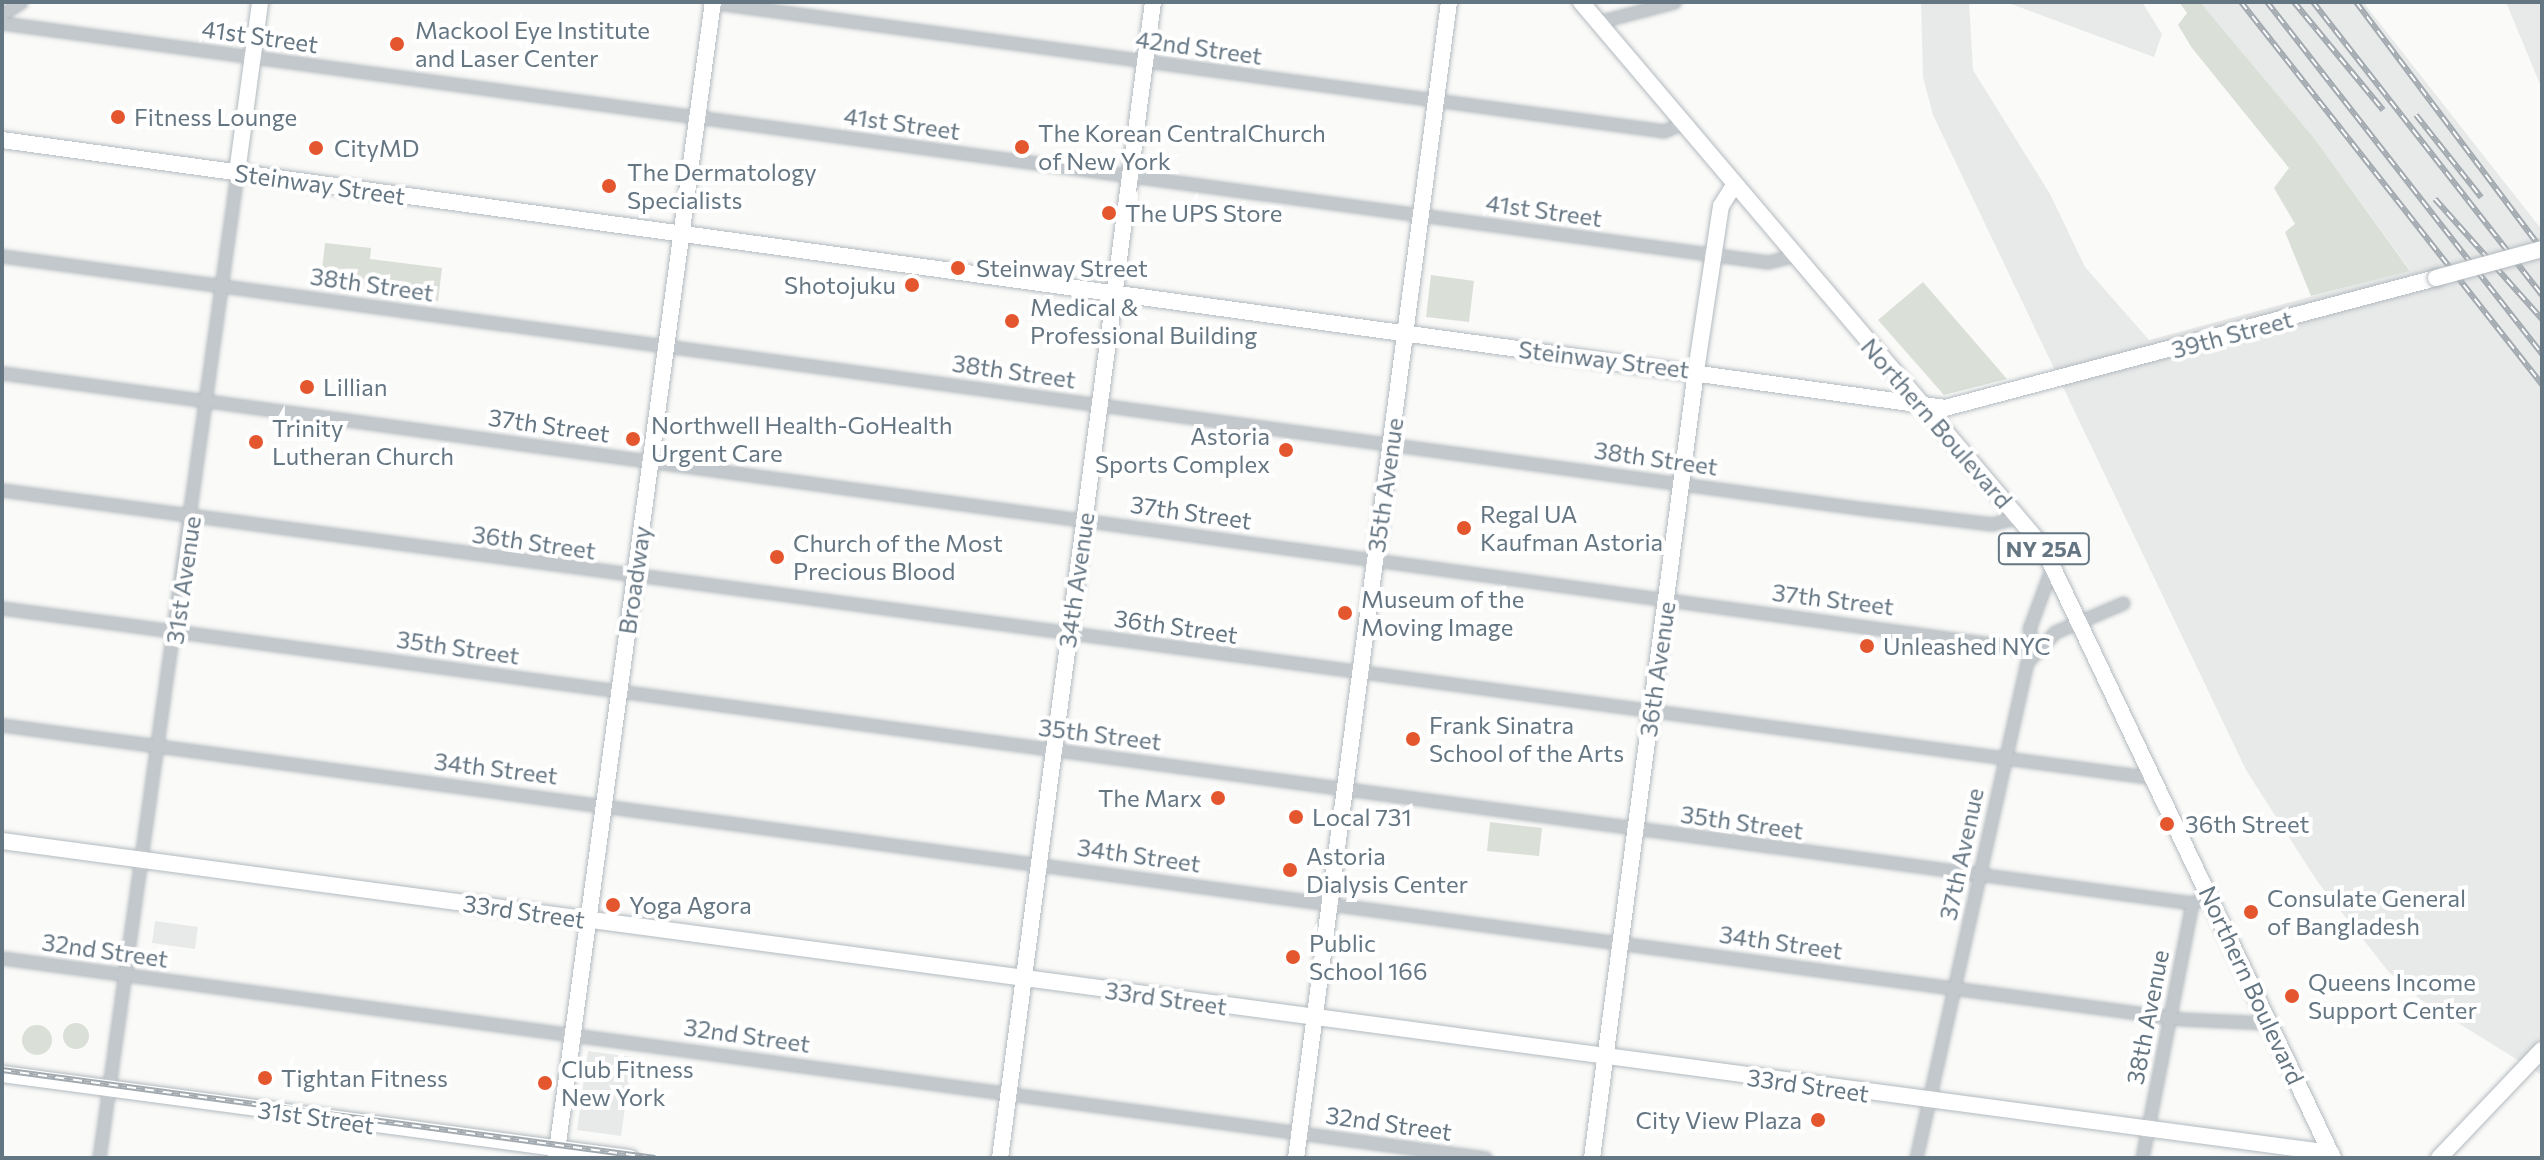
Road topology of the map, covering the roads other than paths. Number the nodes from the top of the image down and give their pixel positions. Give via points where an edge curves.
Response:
1 (21, 2) edge
2 (260, 2) edge
3 (712, 2) edge
4 (1153, 2) edge
5 (1449, 2) edge
6 (1581, 2) edge
7 (1674, 2) edge
8 (2, 14) edge
9 (1598, 22) junction
10 (2, 23) edge
11 (253, 57) junction
12 (1145, 61) junction
13 (1436, 101) junction
14 (697, 117) junction
15 (1683, 123) junction
16 (2, 140) edge
17 (237, 173) junction
18 (1130, 176) junction
19 (1735, 184) junction
20 (1420, 215) junction
21 (681, 234) junction
22 (2542, 249) edge
23 (1714, 254) junction
24 (1796, 255) junction
25 (2, 256) edge
26 (222, 286) junction
27 (1114, 293) junction
28 (1405, 333) junction
29 (666, 346) junction
30 (1696, 371) junction
31 (2, 373) edge
32 (207, 401) junction
33 (1921, 404) junction
34 (1099, 405) junction
35 (1390, 444) junction
36 (650, 461) junction
37 (1681, 484) junction
38 (2, 490) edge
39 (191, 516) junction
40 (2019, 517) junction
41 (1084, 520) junction
42 (1375, 559) junction
43 (2053, 564) junction
44 (635, 578) junction
45 (1666, 599) junction
46 (2123, 603) dead end
47 (2, 608) edge
48 (2079, 619) junction
49 (176, 631) junction
50 (1069, 634) junction
51 (2034, 650) junction
52 (1360, 674) junction
53 (620, 691) junction
54 (1651, 713) junction
55 (2, 725) edge
56 (160, 747) junction
57 (1054, 750) junction
58 (2004, 760) junction
59 (2154, 778) junction
60 (1344, 790) junction
61 (605, 805) junction
62 (1636, 829) junction
63 (2, 841) edge
64 (145, 860) junction
65 (1039, 864) junction
66 (1979, 874) junction
67 (2209, 895) junction
68 (1329, 903) junction
69 (2192, 903) junction
70 (588, 920) junction
71 (1621, 943) junction
72 (2, 958) edge
73 (126, 975) junction
74 (1023, 979) junction
75 (1954, 988) junction
76 (2170, 1017) junction
77 (1314, 1018) junction
78 (2270, 1023) junction
79 (573, 1034) junction
80 (2542, 1050) edge
81 (1605, 1058) junction
82 (2, 1074) edge
83 (109, 1089) junction
84 (1008, 1093) junction
85 (1929, 1102) junction
86 (2147, 1131) junction
87 (1299, 1132) junction
88 (557, 1153) edge
89 (2332, 1156) edge
90 (99, 1158) edge
91 (630, 1158) edge
92 (1000, 1158) edge
93 (1296, 1158) edge
94 (1486, 1158) edge
95 (1592, 1158) edge
96 (1916, 1158) edge
97 (2142, 1158) edge
98 (2439, 1158) edge

1 - 8 street
2 - 11 main road, 31st Avenue
3 - 12 street, 42nd Street
3 - 14 main road, Broadway
4 - 12 main road, 34th Avenue
5 - 13 main road, 35th Avenue
6 - 9 main road, Northern Boulevard / NY 25A
7 - 9 street
9 - 15 main road, Northern Boulevard / NY 25A
10 - 11 street, 41st Street
11 - 14 street, 41st Street
11 - 17 main road, 31st Avenue
12 - 13 street, 42nd Street
12 - 18 main road, 34th Avenue
13 - 15 street, 42nd Street via 1664,131
13 - 20 main road, 35th Avenue
14 - 18 street, 41st Street
14 - 21 main road, Broadway
15 - 19 main road, Northern Boulevard / NY 25A
16 - 17 main road, Steinway Street
17 - 21 main road, Steinway Street
17 - 26 street, 31st Avenue
18 - 20 street, 41st Street
18 - 27 main road, 34th Avenue
19 - 23 main road, 36th Avenue via 1721,206
19 - 24 main road, Northern Boulevard / NY 25A
20 - 23 street, 41st Street
20 - 28 main road, 35th Avenue
21 - 27 main road, Steinway Street
21 - 29 main road, Broadway
22 - 33 main road, 39th Street, bridge via 1955,408
23 - 24 street, 41st Street via 1768,262
23 - 30 main road, 36th Avenue
24 - 33 main road, Northern Boulevard / NY 25A
25 - 26 street, 38th Street
26 - 29 street, 38th Street
26 - 32 street, 31st Avenue
27 - 28 main road, Steinway Street
27 - 34 main road, 34th Avenue
28 - 30 main road, Steinway Street
28 - 35 main road, 35th Avenue
29 - 34 street, 38th Street
29 - 36 main road, Broadway
30 - 33 main road, Steinway Street
30 - 37 main road, 36th Avenue
31 - 32 street, 37th Street
32 - 36 street, 37th Street
32 - 39 street, 31st Avenue
33 - 40 main road, Northern Boulevard / NY 25A
34 - 35 street, 38th Street
34 - 41 main road, 34th Avenue
35 - 37 street, 38th Street
35 - 42 main road, 35th Avenue
36 - 41 street, 37th Street
36 - 44 main road, Broadway
37 - 40 street, 38th Street via 1992,524
37 - 45 main road, 36th Avenue
38 - 39 street, 36th Street
39 - 44 street, 36th Street
39 - 49 street, 31st Avenue
40 - 43 main road, Northern Boulevard / NY 25A
41 - 42 street, 37th Street
41 - 50 main road, 34th Avenue
42 - 45 street, 37th Street
42 - 52 main road, 35th Avenue
43 - 48 main road, Northern Boulevard / NY 25A
43 - 51 street, 37th Avenue via 2029,629
44 - 50 street, 36th Street
44 - 53 main road, Broadway
45 - 51 street, 37th Street
45 - 54 main road, 36th Avenue
46 - 48 street
47 - 49 street, 35th Street
48 - 51 street
48 - 59 main road, Northern Boulevard / NY 25A
49 - 53 street, 35th Street
49 - 56 street, 31st Avenue
50 - 52 street, 36th Street
50 - 57 main road, 34th Avenue
51 - 58 street, 37th Avenue
52 - 54 street, 36th Street
52 - 60 main road, 35th Avenue
53 - 57 street, 35th Street
53 - 61 main road, Broadway
54 - 58 street, 36th Street
54 - 62 main road, 36th Avenue
55 - 56 street, 34th Street
56 - 61 street, 34th Street
56 - 64 street, 31st Avenue
57 - 60 street, 35th Street
57 - 65 main road, 34th Avenue
58 - 59 street, 36th Street
58 - 66 street, 37th Avenue
59 - 67 main road, Northern Boulevard / NY 25A
60 - 62 street, 35th Street
60 - 68 main road, 35th Avenue
61 - 65 street, 34th Street
61 - 70 main road, Broadway
62 - 66 street, 35th Street
62 - 71 main road, 36th Avenue
63 - 64 main road, 33rd Street
64 - 70 main road, 33rd Street
64 - 73 street, 31st Avenue
65 - 68 street, 34th Street
65 - 74 main road, 34th Avenue
66 - 69 street, 35th Street
66 - 75 street, 37th Avenue
67 - 69 street
67 - 78 main road, Northern Boulevard / NY 25A
68 - 71 street, 34th Street
68 - 77 main road, 35th Avenue
69 - 76 street, 38th Avenue
70 - 74 main road, 33rd Street
70 - 79 main road, Broadway
71 - 75 street, 34th Street
71 - 81 main road, 36th Avenue
72 - 73 street, 32nd Street
73 - 79 street, 32nd Street
73 - 83 street, 31st Avenue
74 - 77 main road, 33rd Street
74 - 84 main road, 34th Avenue
75 - 76 street, 34th Street
75 - 85 street, 37th Avenue
76 - 78 street, 34th Street
76 - 86 street, 38th Avenue
77 - 81 main road, 33rd Street
77 - 87 main road, 35th Avenue
78 - 89 main road, Northern Boulevard / NY 25A
79 - 84 street, 32nd Street
79 - 88 main road, Broadway
80 - 98 main road
81 - 85 main road, 33rd Street
81 - 95 main road, 36th Avenue
82 - 83 main road, 31st Street
83 - 88 main road, 31st Street
83 - 90 street, 31st Avenue
84 - 87 street, 32nd Street
84 - 92 main road, 34th Avenue
85 - 86 main road, 33rd Street
85 - 96 street, 37th Avenue
86 - 89 main road, 33rd Street
86 - 97 street, 38th Avenue
87 - 93 main road, 35th Avenue
87 - 94 street, 32nd Street
88 - 91 main road, 31st Street

